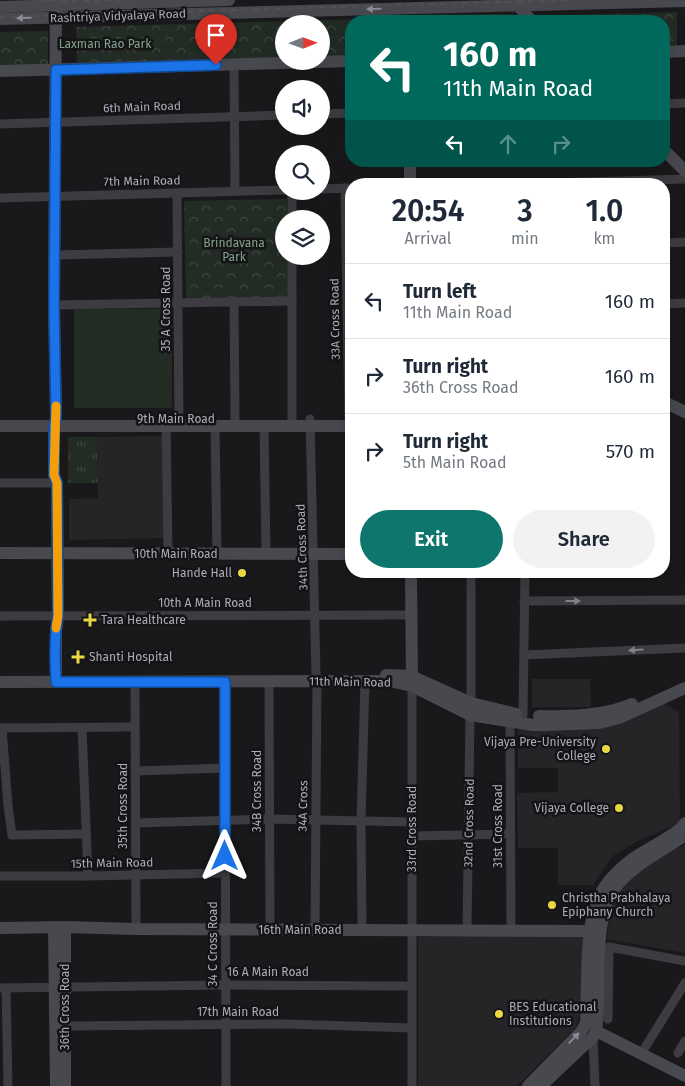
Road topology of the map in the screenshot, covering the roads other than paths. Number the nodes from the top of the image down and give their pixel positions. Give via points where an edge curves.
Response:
1 (229, 0) edge
2 (685, 1) edge
3 (517, 3) edge
4 (0, 6) edge
5 (59, 7) edge
6 (409, 8) junction
7 (409, 15) edge
8 (527, 15) edge
9 (0, 19) edge
10 (670, 52) edge
11 (685, 52) edge
12 (345, 61) edge
13 (234, 65) junction
14 (59, 70) junction
15 (0, 71) edge
16 (685, 103) edge
17 (670, 104) edge
18 (345, 113) edge
19 (330, 114) edge
20 (275, 115) edge
21 (235, 117) junction
22 (59, 122) junction
23 (0, 124) edge
24 (670, 156) edge
25 (685, 171) edge
26 (670, 179) edge
27 (685, 179) edge
28 (345, 188) edge
29 (330, 189) edge
30 (275, 190) edge
31 (235, 191) junction
32 (177, 193) junction
33 (58, 196) junction
34 (0, 198) edge
35 (685, 242) edge
36 (670, 243) edge
37 (178, 252) junction
38 (58, 255) junction
39 (292, 265) edge
40 (292, 301) junction
41 (234, 302) junction
42 (178, 303) junction
43 (685, 303) edge
44 (670, 304) edge
45 (57, 305) junction
46 (670, 405) edge
47 (685, 412) edge
48 (670, 413) edge
49 (0, 417) edge
50 (235, 418) junction
51 (685, 418) edge
52 (345, 421) edge
53 (58, 422) junction
54 (166, 422) junction
55 (180, 422) junction
56 (292, 422) junction
57 (310, 423) junction
58 (0, 426) edge
59 (215, 426) junction
60 (264, 426) junction
61 (0, 483) edge
62 (57, 483) junction
63 (0, 553) edge
64 (58, 553) junction
65 (168, 553) junction
66 (217, 554) junction
67 (266, 554) junction
68 (315, 554) junction
69 (345, 554) edge
70 (411, 578) edge
71 (471, 578) edge
72 (525, 578) edge
73 (685, 600) edge
74 (524, 601) junction
75 (411, 615) junction
76 (0, 616) edge
77 (58, 616) junction
78 (316, 616) junction
79 (685, 648) edge
80 (524, 655) junction
81 (0, 674) edge
82 (59, 678) junction
83 (317, 678) junction
84 (365, 681) junction
85 (412, 681) junction
86 (0, 682) edge
87 (135, 682) junction
88 (225, 682) junction
89 (269, 682) junction
90 (685, 682) edge
91 (685, 688) edge
92 (471, 709) junction
93 (523, 715) junction
94 (510, 721) junction
95 (136, 727) junction
96 (1, 728) edge
97 (82, 728) junction
98 (225, 768) junction
99 (136, 771) junction
100 (269, 819) junction
101 (225, 820) junction
102 (316, 820) junction
103 (361, 820) junction
104 (412, 822) junction
105 (136, 823) junction
106 (685, 823) edge
107 (86, 834) junction
108 (511, 834) junction
109 (469, 835) junction
110 (412, 836) junction
111 (685, 836) edge
112 (225, 873) junction
113 (136, 875) junction
114 (0, 876) edge
115 (88, 876) junction
116 (59, 927) junction
117 (0, 928) edge
118 (136, 929) junction
119 (225, 930) junction
120 (270, 930) junction
121 (316, 930) junction
122 (362, 930) junction
123 (412, 930) junction
124 (467, 931) junction
125 (511, 931) junction
126 (595, 933) junction
127 (685, 961) edge
128 (685, 983) edge
129 (225, 985) junction
130 (411, 986) junction
131 (60, 987) junction
132 (3, 988) edge
133 (608, 1019) dead end
134 (226, 1024) junction
135 (65, 1026) junction
136 (411, 1028) junction
137 (594, 1034) junction
138 (685, 1041) edge
139 (678, 1053) dead end
140 (641, 1054) junction
141 (685, 1076) edge
142 (8, 1086) edge
143 (56, 1086) edge
144 (66, 1086) edge
145 (226, 1086) edge
146 (412, 1086) edge
147 (528, 1086) edge
148 (541, 1086) edge
149 (595, 1086) edge

1 - 5 main road, Rashtriya Vidyalaya Road
2 - 3 main road, Rashtriya Vidyalaya Road
3 - 6 main road, Rashtriya Vidyalaya Road
3 - 8 main road
4 - 5 main road, Rashtriya Vidyalaya Road
6 -> 5 main road, Rashtriya Vidyalaya Road
5 -> 9 main road, Rashtriya Vidyalaya Road
5 - 14 main road
6 - 7 main road
10 - 11 main road
12 - 13 main road
13 - 14 main road
13 - 21 street
14 - 15 main road
14 - 22 main road
16 - 17 street
18 - 19 street
20 - 21 street, 6th Main Road
21 - 22 street, 6th Main Road
21 - 31 street
22 - 23 street, 6th Main Road
22 - 33 main road
24 - 25 main road
26 - 27 street
28 - 29 street
30 - 31 street, 7th Main Road
31 - 32 street, 7th Main Road
32 - 33 street, 7th Main Road
32 - 37 street, 35 A Cross Road
33 - 34 street, 7th Main Road
33 - 38 main road
35 - 36 street
37 - 38 street
37 - 42 street, 35 A Cross Road
38 - 45 main road
39 - 40 street
40 - 41 street
40 - 56 street
41 - 42 street
41 - 50 street
42 - 45 street
42 - 55 street, 35 A Cross Road
43 - 44 street
45 - 53 main road
46 - 47 main road
48 - 51 main road
49 - 53 main road, 9th Main Road
50 - 55 main road, 9th Main Road
50 - 56 main road, 9th Main Road
52 - 57 main road, 9th Main Road
53 - 54 main road, 9th Main Road
53 - 58 main road, 9th Main Road
53 - 62 main road via 54,475
54 - 55 main road, 9th Main Road
54 - 65 street
55 - 59 main road, 9th Main Road
56 - 57 main road, 9th Main Road
56 - 60 main road, 9th Main Road
57 - 68 street, 34th Cross Road
59 - 60 main road, 9th Main Road
59 - 66 street
60 - 67 street
61 - 62 street
62 - 64 main road
63 - 64 main road, 10th Main Road
64 - 65 main road, 10th Main Road
64 - 77 main road
65 - 66 main road, 10th Main Road
66 - 67 main road, 10th Main Road
67 - 68 main road, 10th Main Road
68 - 69 main road, 10th Main Road
68 - 78 street, 34th Cross Road
70 - 75 main road, 33rd Cross Road
71 - 92 street, 32nd Cross Road
72 - 74 street
74 -> 73 street
74 - 80 street
75 - 78 street, 10th A Main Road
75 - 85 main road, 33rd Cross Road
76 - 77 street, 10th A Main Road
77 - 78 street, 10th A Main Road
77 - 82 main road via 62,631
78 - 83 street, 34th Cross Road
79 -> 80 street
80 - 93 street
81 - 82 main road, 11th Main Road
82 - 83 main road, 11th Main Road
82 - 86 main road, 11th Main Road
82 - 87 main road, 11th Main Road
83 - 84 main road, 11th Main Road
83 - 85 main road, 11th Main Road
83 - 89 main road, 11th Main Road
83 - 102 street, 34A Cross
84 - 85 main road, 11th Main Road
84 - 103 street
85 - 92 main road, 11th Main Road
85 - 104 street, 33rd Cross Road
87 - 88 main road, 11th Main Road
87 - 95 street, 35th Cross Road
88 - 89 main road, 11th Main Road
88 - 98 street, 34 C Cross Road
89 - 100 street, 34B Cross Road
90 - 93 main road, 11th Main Road via 617,710 563,716
91 - 94 main road, 11th Main Road via 619,718 599,723 545,725
92 - 93 main road, 11th Main Road
92 - 94 main road, 11th Main Road
92 - 109 street, 32nd Cross Road
94 - 108 street, 31st Cross Road
95 - 97 street
95 - 99 street, 35th Cross Road
96 - 97 street
96 - 107 street via 12,835
97 - 107 street
98 - 99 street
98 - 101 street, 34 C Cross Road
99 - 105 street, 35th Cross Road
100 - 101 street
100 - 102 street
100 - 120 street, 34B Cross Road
101 - 105 street
101 - 112 street, 34 C Cross Road
102 - 103 street
102 - 121 street, 34A Cross
103 - 104 street
103 - 122 street
104 - 110 street, 33rd Cross Road
105 - 113 street, 35th Cross Road
106 - 126 main road via 680,830 637,855 610,879 598,898
107 - 115 street
108 - 109 street
108 - 125 street, 31st Cross Road
109 - 110 street
109 - 124 street, 32nd Cross Road
110 - 123 street, 33rd Cross Road
111 - 126 main road via 637,867 618,884
112 - 113 street, 15th Main Road
112 - 119 street, 34 C Cross Road
113 - 115 street, 15th Main Road
113 - 118 street, 35th Cross Road
114 - 115 street, 15th Main Road
116 - 117 main road, 16th Main Road
116 - 118 main road, 16th Main Road
116 - 131 main road, 36th Cross Road
118 - 119 main road, 16th Main Road
119 - 120 main road, 16th Main Road
119 - 129 street, 34 C Cross Road
120 - 121 main road, 16th Main Road
121 - 122 main road, 16th Main Road
122 - 123 main road, 16th Main Road
123 - 124 main road, 16th Main Road
123 - 130 street, 33rd Cross Road
124 - 125 main road, 16th Main Road
125 - 126 main road, 16th Main Road
126 - 137 main road via 598,1006
147 -> 126 main road via 586,1023
127 - 133 street via 609,947
128 - 140 street
129 - 130 street, 16 A Main Road
129 - 131 street, 16 A Main Road
129 - 134 street, 34 C Cross Road
130 - 136 street, 33rd Cross Road
131 - 132 street, 16 A Main Road
131 - 135 main road, 36th Cross Road
131 - 143 main road, 36th Cross Road
132 - 142 street
134 - 135 street, 17th Main Road
134 - 136 street, 17th Main Road
134 - 145 street, 34 C Cross Road
135 - 144 main road, 36th Cross Road
136 - 146 street, 33rd Cross Road
137 - 140 main road
137 - 148 main road
137 - 149 street
138 - 139 street
140 - 141 main road

